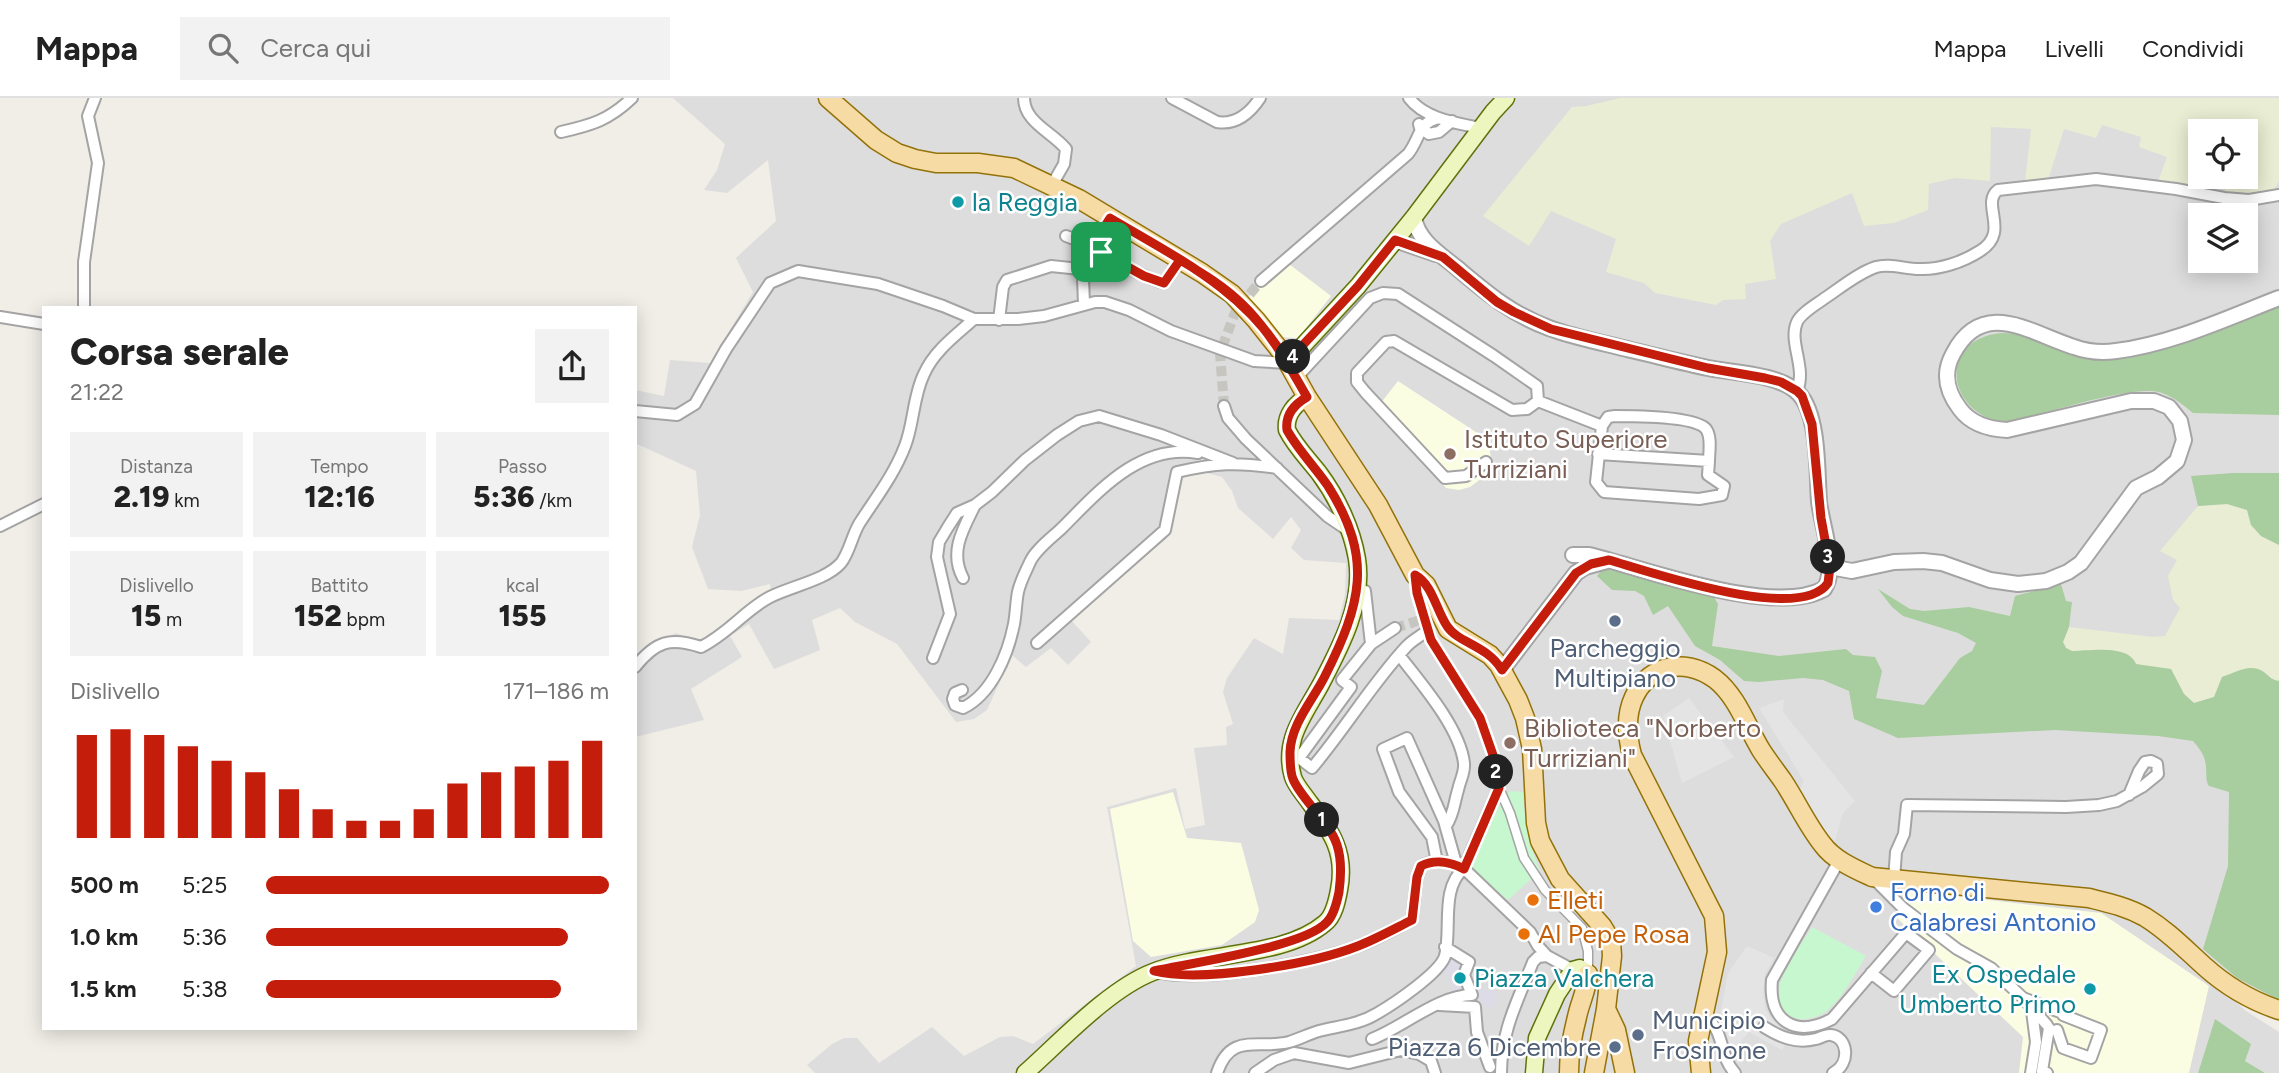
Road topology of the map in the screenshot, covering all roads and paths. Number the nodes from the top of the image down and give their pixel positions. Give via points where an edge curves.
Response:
1 (95, 98) edge
2 (632, 98) edge
3 (828, 98) edge
4 (1024, 98) edge
5 (1172, 98) edge
6 (1260, 98) edge
7 (1506, 98) edge
8 (1411, 101) edge
9 (1439, 118) junction
10 (1452, 121) junction
11 (1420, 128) junction
12 (1481, 128) junction
13 (561, 132) dead end
14 (1052, 185) junction
15 (2279, 194) edge
16 (1414, 217) junction
17 (1110, 218) junction
18 (1066, 236) dead end
19 (1395, 240) junction
20 (1092, 247) junction
21 (1443, 257) junction
22 (1180, 260) junction
23 (1261, 281) tunnel mouth
24 (2279, 298) edge
25 (1084, 305) junction
26 (84, 306) edge
27 (0, 317) edge
28 (974, 319) junction
29 (999, 320) junction
30 (42, 324) edge
31 (1292, 370) junction
32 (1797, 391) junction
33 (1307, 397) junction
34 (1538, 401) junction
35 (1224, 406) tunnel mouth
36 (637, 411) edge
37 (1602, 426) junction
38 (1598, 454) junction
39 (1214, 456) junction
40 (1709, 461) junction
41 (1486, 462) dead end
42 (1233, 463) junction
43 (1277, 468) junction
44 (42, 505) edge
45 (975, 505) junction
46 (0, 527) edge
47 (1349, 531) junction
48 (1573, 555) dead end
49 (1609, 560) junction
50 (1830, 567) junction
51 (1415, 575) junction
52 (963, 578) dead end
53 (1357, 590) junction
54 (1395, 628) tunnel mouth
55 (1428, 630) junction
56 (1037, 643) dead end
57 (1371, 644) junction
58 (1399, 655) junction
59 (933, 658) dead end
60 (637, 665) edge
61 (1502, 670) junction
62 (962, 690) dead end
63 (1499, 788) junction
64 (2129, 795) dead end
65 (1446, 826) junction
66 (1840, 859) junction
67 (1437, 862) junction
68 (1464, 869) junction
69 (1872, 877) junction
70 (1894, 880) junction
71 (1446, 947) junction
72 (1547, 956) junction
73 (1154, 971) junction
74 (1580, 972) junction
75 (1871, 973) junction
76 (2023, 998) junction
77 (1437, 1005) junction
78 (1606, 1009) junction
79 (2279, 1010) edge
80 (2032, 1011) junction
81 (2061, 1014) junction
82 (1703, 1015) junction
83 (1764, 1027) dead end
84 (2051, 1027) junction
85 (1371, 1039) dead end
86 (1286, 1043) junction
87 (1294, 1053) junction
88 (1490, 1067) dead end
89 (1025, 1073) edge
90 (1217, 1073) edge
91 (1255, 1073) edge
92 (1435, 1073) edge
93 (1501, 1073) edge
94 (1534, 1073) edge
95 (1569, 1073) edge
96 (1594, 1073) edge
97 (1625, 1073) edge
98 (1701, 1073) edge
99 (1735, 1073) edge
100 (1833, 1073) edge
101 (2031, 1073) edge
102 (2047, 1073) edge

1 - 26 street via 88,116 98,163 84,262
2 - 13 street via 616,114
3 - 14 main road via 876,140 915,159 998,164
4 - 14 street via 1028,115 1066,149 1064,164
5 - 6 street via 1224,123 1239,119
7 - 12 main road
8 - 9 street
8 - 11 street
9 - 10 street
9 - 11 street
10 - 11 street via 1439,132 1429,134
10 - 12 street
11 - 23 street via 1408,154
12 - 16 main road
14 - 17 main road
15 - 32 street via 2231,199 2096,179 1998,190 1991,201 1996,227 1988,246 1939,267 1877,267 1799,318 1794,335 1800,368
16 - 19 main road
16 - 21 street via 1419,233
17 - 20 street
17 - 22 main road
18 - 20 street
19 - 21 street
19 - 31 main road
20 - 22 street via 1164,283
21 - 32 street via 1497,302 1551,329 1781,382
22 - 31 main road via 1244,306
24 - 50 street via 2196,330 2114,351 2074,347 2010,323 1977,327 1954,351 1947,373 1951,395 1971,420 2007,430 2131,401 2154,401 2169,407 2180,421 2184,440 2177,461 2136,488 2081,563 2046,581 1990,580 1923,561 1852,571
25 - 29 street via 1044,316
25 - 29 street via 1080,269 1051,266 1007,280
25 - 31 street via 1117,305 1171,331
27 - 30 street
28 - 29 street
28 - 36 street via 878,284 798,271 770,283 695,404 677,415
28 - 60 street via 942,348 924,374 905,445 841,562 818,580 767,599 729,631 701,647 670,641
31 - 33 main road
31 - 34 street via 1370,298 1398,293 1537,386
32 - 50 street via 1812,424
33 - 47 main road via 1288,417 1287,430 1330,489
33 - 51 main road via 1378,505
34 - 37 street
34 - 41 street via 1527,410 1512,410 1394,341 1386,342 1357,373 1365,392 1445,478 1466,476
35 - 43 street via 1236,429
37 - 38 street
37 - 40 street via 1615,416 1690,421 1707,431
38 - 40 street
38 - 40 street via 1595,482 1599,488 1610,494 1636,496 1699,499 1722,495 1724,486 1708,475
39 - 42 street
39 - 45 street via 1099,416 1079,421 1057,435
39 - 62 street via 1166,454 1142,461 1102,488 1032,558 1018,590 1014,625 996,673 972,704 963,708 953,699
42 - 43 street
42 - 56 street via 1177,472 1165,530
43 - 47 street
44 - 46 street
45 - 52 street via 957,544
45 - 59 street via 957,513 940,542 939,572 950,614
47 - 53 main road via 1357,558
48 - 49 street
49 - 50 street via 1769,599 1817,593 1828,583
49 - 61 street via 1576,573
51 - 55 street
51 - 61 main road via 1426,585 1448,629 1490,655
53 - 57 street via 1365,591
53 - 73 main road via 1342,643 1293,733 1290,753 1293,778 1337,843 1340,884 1327,922 1306,936 1272,947
54 - 57 street
55 - 58 street
55 - 63 street via 1480,718
57 - 58 street via 1342,680 1351,687 1299,758 1312,768
58 - 65 street via 1459,743 1465,765
61 - 78 main road via 1529,734 1536,823 1544,852 1611,941
63 - 68 street
63 - 74 street via 1524,858 1545,890 1582,928 1588,951
64 - 70 street via 2117,802 2066,807 1907,805
65 - 67 street via 1407,738 1382,749 1399,792 1432,837
65 - 68 street via 1455,860
66 - 69 main road
66 - 75 street via 1772,980 1770,996 1776,1013 1788,1023 1803,1028 1820,1025 1832,1019
66 - 82 main road via 1813,831 1717,680 1688,667 1672,667 1645,680 1630,706 1632,755 1714,916 1717,952
67 - 68 street
67 - 73 street via 1421,866 1412,920 1360,946 1249,969 1180,976
68 - 71 street via 1454,882
68 - 72 street via 1530,932
69 - 70 main road
69 - 76 street via 1903,908 1991,968
70 - 79 main road via 2121,905 2177,940 2240,993
71 - 77 street via 1469,962 1464,975 1472,995
71 - 86 street via 1431,974 1377,1014
72 - 74 street
72 - 93 street via 1533,962 1511,1014 1504,1033
73 - 89 main road via 1126,985
74 - 94 main road via 1557,994 1537,1038
74 - 95 main road via 1586,993 1577,1014
75 - 75 street via 1894,991 1929,950 1906,933
76 - 80 street
76 - 81 street
77 - 85 street
77 - 88 street via 1475,1007 1477,1032
78 - 96 main road
78 - 97 main road via 1616,1030
80 - 84 street
80 - 101 street via 2036,1042
81 - 84 street via 2064,1024
81 - 84 street via 2049,1014 2046,1019
81 - 84 street via 2101,1030 2091,1058 2063,1048
82 - 98 main road via 1698,1041
82 - 99 street via 1716,1026 1728,1066
83 - 100 street via 1794,1041 1836,1037 1846,1052 1845,1062
84 - 102 street via 2042,1071
86 - 87 street
86 - 90 street via 1244,1044 1224,1057
87 - 91 street
87 - 92 street via 1349,1063 1410,1051 1431,1061

